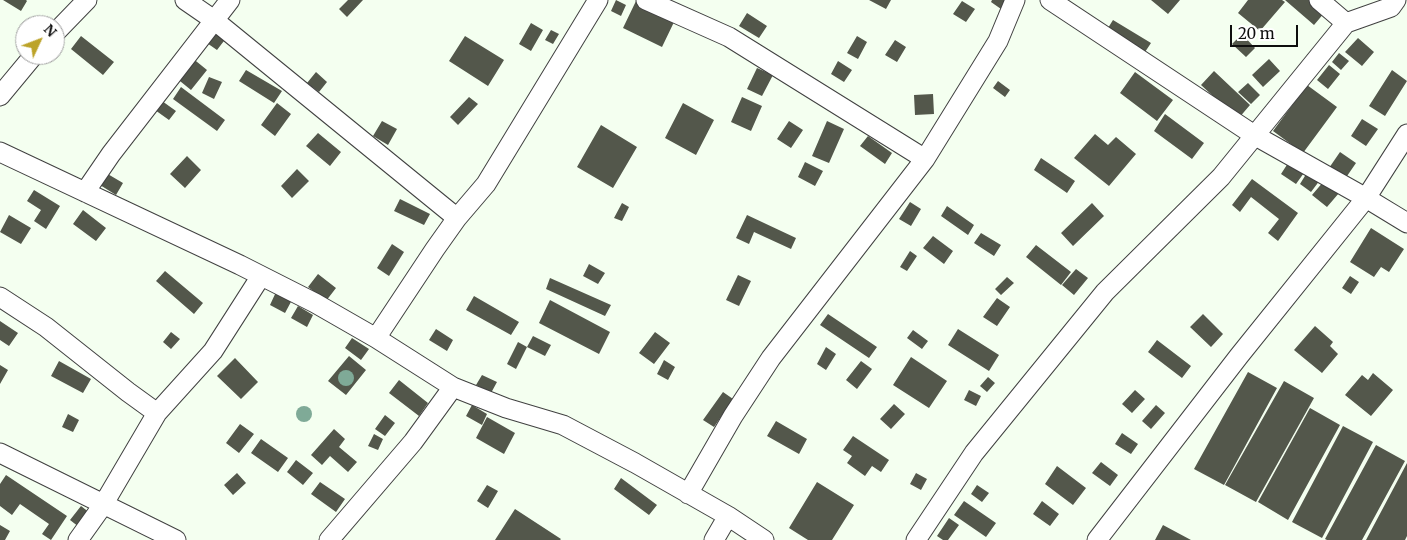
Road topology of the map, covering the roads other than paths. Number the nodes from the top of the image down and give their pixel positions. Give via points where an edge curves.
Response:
1 (86, 0) edge
2 (185, 0) edge
3 (230, 0) edge
4 (598, 0) edge
5 (646, 0) edge
6 (1015, 0) edge
7 (1050, 0) edge
8 (1319, 0) edge
9 (1396, 0) edge
10 (214, 20) junction
11 (65, 22) edge
12 (1346, 24) junction
13 (26, 65) edge
14 (0, 96) edge
15 (1407, 134) edge
16 (1254, 135) junction
17 (0, 152) edge
18 (925, 159) junction
19 (85, 192) junction
20 (1366, 198) junction
21 (457, 218) junction
22 (1407, 223) edge
23 (261, 276) junction
24 (0, 296) edge
25 (376, 338) junction
26 (453, 387) junction
27 (157, 413) junction
28 (0, 453) edge
29 (688, 494) junction
30 (103, 505) junction
31 (728, 516) junction
32 (78, 540) edge
33 (176, 540) edge
34 (329, 540) edge
35 (714, 540) edge
36 (764, 540) edge
37 (916, 540) edge
38 (1097, 540) edge

1 - 11 street
2 - 10 street
3 - 10 street
4 - 21 street via 486,184
5 - 18 street via 729,37
6 - 18 street via 998,41
7 - 16 street
8 - 12 street
9 - 12 street via 1391,7
10 - 19 street
10 - 21 street
12 - 16 street
13 - 14 street
15 - 20 street
16 - 20 street
16 - 37 street via 1221,177 1105,292 974,453
17 - 19 street
18 - 29 street via 771,358
19 - 23 street
20 - 22 street
20 - 38 street via 1238,356
21 - 25 street
23 - 25 street
23 - 27 street via 213,351
24 - 27 street via 46,327
25 - 26 street
26 - 29 street via 506,408 563,425
26 - 34 street via 413,442
27 - 30 street
28 - 30 street
29 - 31 street
30 - 32 street
30 - 33 street
31 - 35 street
31 - 36 street

